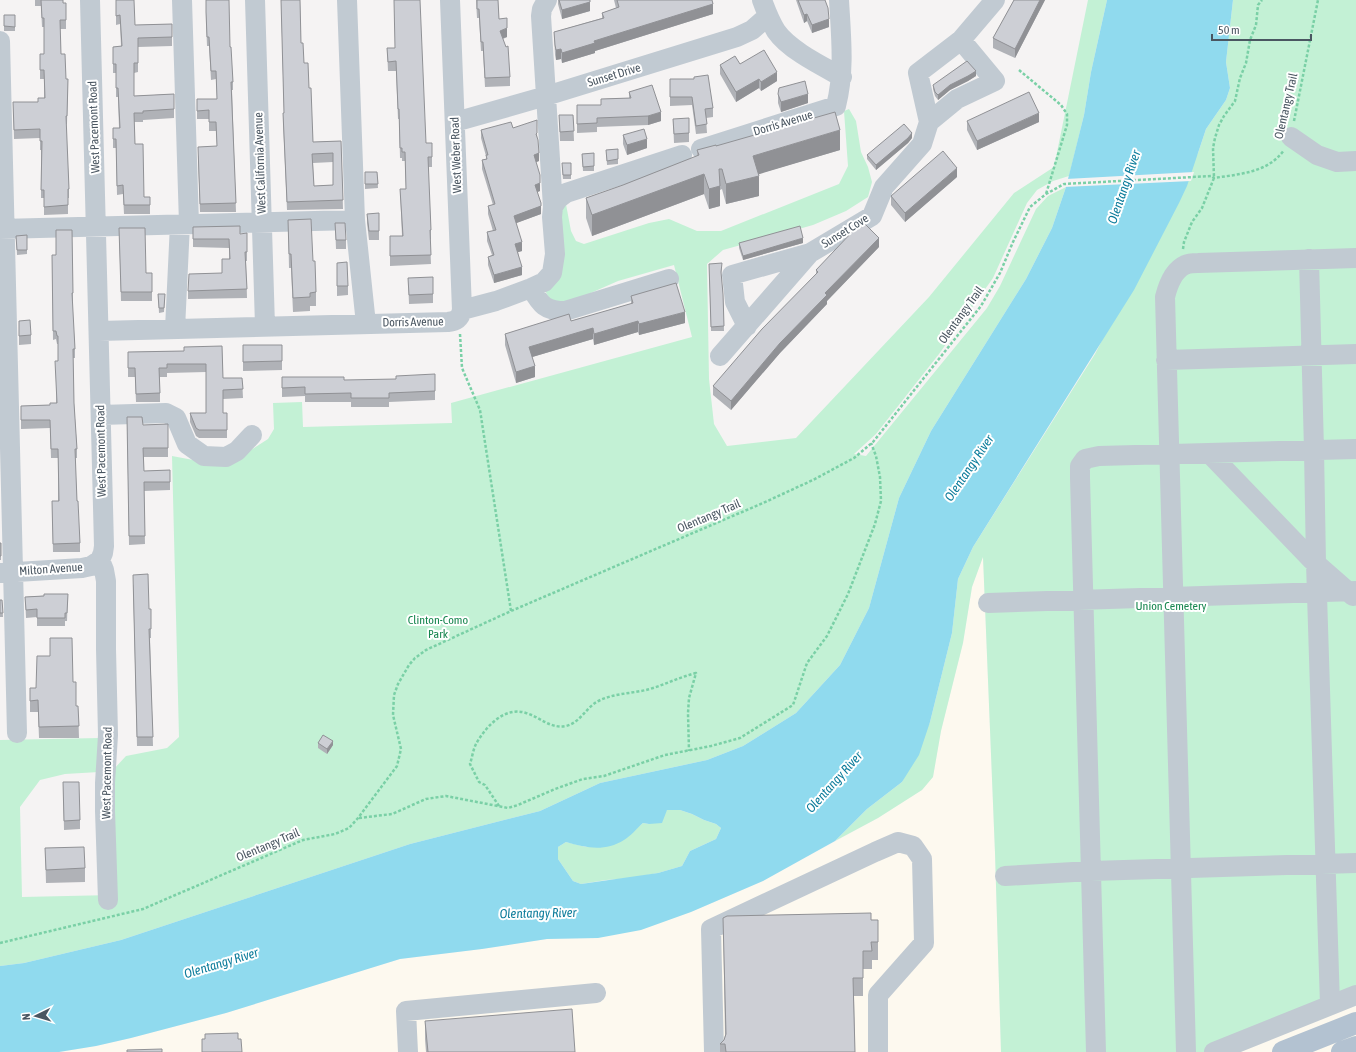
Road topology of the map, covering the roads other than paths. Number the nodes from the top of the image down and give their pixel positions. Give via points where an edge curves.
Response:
1 (90, 0) edge
2 (182, 0) edge
3 (255, 0) edge
4 (347, 0) edge
5 (450, 0) edge
6 (547, 0) edge
7 (839, 0) edge
8 (995, 0) edge
9 (765, 8) edge
10 (961, 40) junction
11 (0, 41) edge
12 (842, 77) junction
13 (546, 96) junction
14 (455, 122) junction
15 (929, 122) junction
16 (1291, 137) road end
17 (701, 149) edge
18 (682, 155) dead end
19 (1356, 162) edge
20 (553, 207) junction
21 (355, 220) junction
22 (262, 222) junction
23 (184, 224) junction
24 (96, 227) junction
25 (2, 229) edge
26 (810, 254) junction
27 (1356, 258) edge
28 (1309, 259) junction
29 (670, 279) dead end
30 (531, 288) junction
31 (458, 316) junction
32 (366, 324) junction
33 (265, 326) junction
34 (747, 326) junction
35 (175, 329) junction
36 (99, 331) junction
37 (1356, 354) edge
38 (1311, 355) junction
39 (720, 356) dead end
40 (1166, 360) junction
41 (100, 415) junction
42 (252, 435) dead end
43 (1356, 449) edge
44 (1314, 450) junction
45 (1209, 453) junction
46 (1170, 454) junction
47 (100, 560) junction
48 (1316, 563) junction
49 (6, 573) edge
50 (1318, 593) junction
51 (1353, 594) edge
52 (1174, 598) junction
53 (1083, 600) junction
54 (988, 603) dead end
55 (16, 733) dead end
56 (1356, 863) edge
57 (1325, 864) junction
58 (1181, 868) junction
59 (1090, 871) junction
60 (1005, 876) dead end
61 (108, 900) dead end
62 (596, 993) dead end
63 (1356, 995) edge
64 (1330, 1005) junction
65 (1356, 1022) edge
66 (1356, 1047) edge
67 (408, 1052) edge
68 (714, 1052) edge
69 (878, 1052) edge
70 (1096, 1052) edge
71 (1186, 1052) edge
72 (1214, 1052) edge
73 (1283, 1052) edge
74 (1342, 1052) edge

1 - 24 street, West Pacemont Road
2 - 23 street
3 - 22 street, West California Avenue
4 - 21 street
5 - 14 street, West Weber Road
6 - 13 street via 541,16
7 - 12 street
8 - 10 street
9 - 12 street via 776,31 784,40
9 - 13 street, Sunset Drive via 752,30 737,37
10 - 15 street via 918,73
10 - 15 street via 995,81 957,99
11 - 25 street
12 - 17 street, Dorris Avenue via 836,106
13 - 14 street, Sunset Drive
13 - 20 street
14 - 31 street, West Weber Road
15 - 26 street, Sunset Cove via 922,144 884,187 872,216
16 - 19 street via 1317,155 1336,162
18 - 20 street via 566,193
20 - 30 street, Dorris Avenue via 555,254 552,273 544,282
21 - 22 street
21 - 32 street
22 - 23 street
22 - 33 street, West California Avenue
23 - 24 street
23 - 35 street
24 - 25 street
24 - 36 street, West Pacemont Road
25 - 49 street
26 - 34 street, Sunset Cove
26 - 34 street via 732,275 735,302
27 - 28 street
28 - 38 street
28 - 40 street via 1198,262 1185,265 1168,285 1165,297
29 - 30 street via 565,312 547,309
30 - 31 street, Dorris Avenue
31 - 32 street, Dorris Avenue
32 - 33 street, Dorris Avenue
33 - 35 street, Dorris Avenue
34 - 39 street, Sunset Cove
35 - 36 street, Dorris Avenue
36 - 41 street, West Pacemont Road
37 - 38 street
38 - 40 street
38 - 44 street
40 - 46 street
41 - 42 street via 166,412 176,418 187,444 204,456 226,457 237,451
41 - 47 street, West Pacemont Road via 104,546
43 - 44 street
44 - 45 street
44 - 48 street
45 - 46 street
45 - 48 street
46 - 52 street
46 - 53 street via 1099,456 1085,459 1080,466
47 - 49 street, Milton Avenue via 92,566 82,568
47 - 61 street, West Pacemont Road via 106,581 108,736 105,811
48 - 50 street
48 - 51 street
49 - 55 street
50 - 51 street
50 - 52 street
50 - 57 street
52 - 53 street
52 - 58 street
53 - 54 street
53 - 59 street
56 - 57 street
57 - 58 street
57 - 64 street
58 - 59 street
58 - 71 street
59 - 60 street
59 - 70 street
62 - 67 street via 406,1011
63 - 64 street
64 - 72 street
65 - 73 main road
66 - 74 main road
68 - 69 street via 711,928 898,842 913,846 922,859 924,943 878,995

